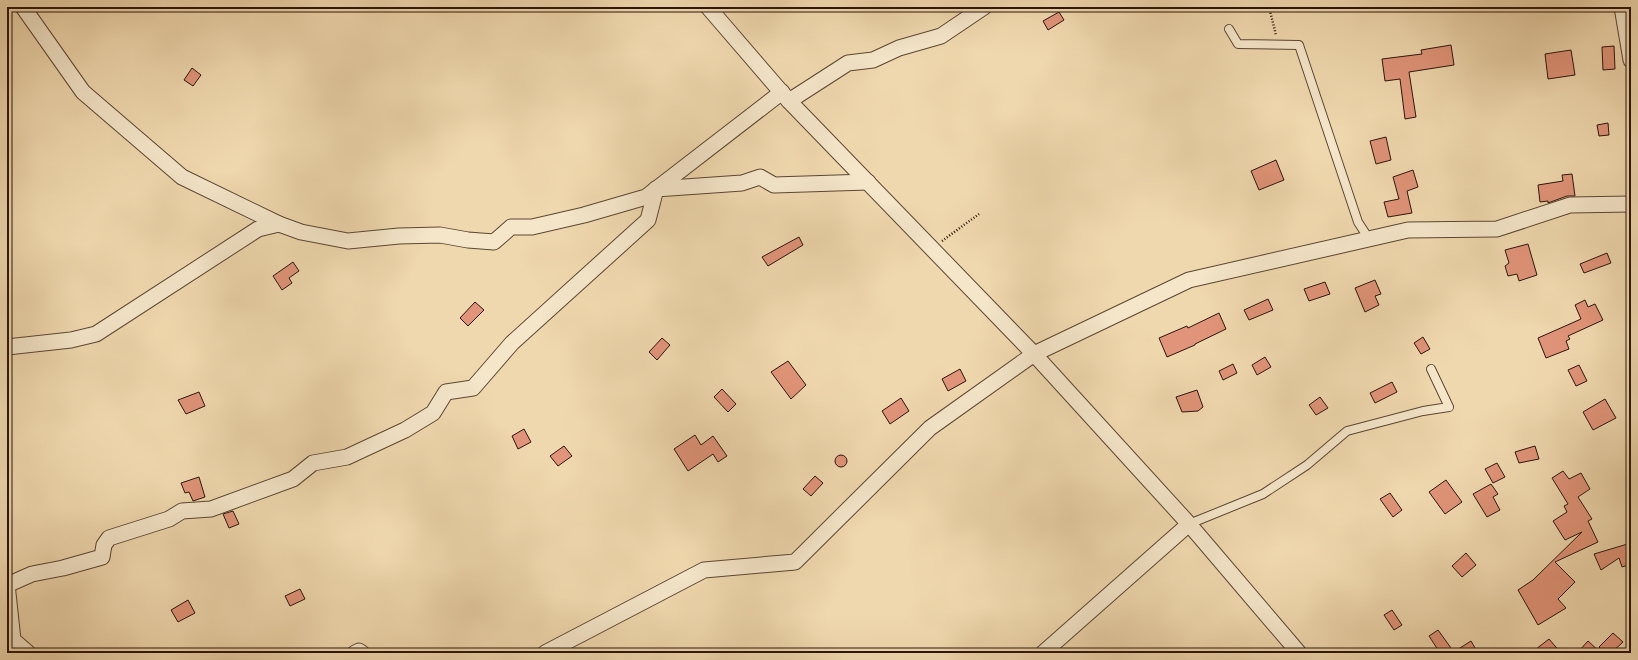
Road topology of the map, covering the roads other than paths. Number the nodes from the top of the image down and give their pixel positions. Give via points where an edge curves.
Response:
1 (23, 7) edge
2 (708, 7) edge
3 (1622, 7) edge
4 (980, 9) edge
5 (1229, 29) dead end
6 (1630, 44) edge
7 (1631, 60) edge
8 (785, 97) junction
9 (868, 182) junction
10 (656, 189) junction
11 (1631, 204) edge
12 (279, 224) junction
13 (1370, 239) junction
14 (7, 347) edge
15 (1034, 354) junction
16 (1431, 369) dead end
17 (1189, 524) junction
18 (7, 585) edge
19 (28, 653) edge
20 (354, 653) edge
21 (362, 653) edge
22 (545, 653) edge
23 (1043, 653) edge
24 (1299, 653) edge

1 - 12 street via 83,92 182,178
2 - 8 street
3 - 6 street
4 - 8 street via 941,36 899,48 873,60 848,63
5 - 13 lane via 1238,44 1299,45 1358,222
6 - 7 street
8 - 9 street
8 - 10 street
9 - 10 street via 774,185 760,177 742,183
9 - 15 street
10 - 12 street via 646,197 584,215 532,227 511,227 494,242 440,235 399,236 348,242 301,232
10 - 18 street via 648,220 512,343 473,388 446,392 433,413 405,430 347,457 313,464 293,479 211,509 182,511 169,519 109,538 104,545 102,557 32,574
11 - 13 street via 1570,205 1497,229 1408,230
12 - 14 street via 258,229 96,334 71,340
13 - 15 street via 1189,280
15 - 17 street
15 - 22 street via 930,428 795,562 704,570
16 - 17 lane via 1449,407 1423,411 1347,431 1307,466 1263,494
17 - 23 street
17 - 24 street
18 - 19 street via 13,640
20 - 21 street

